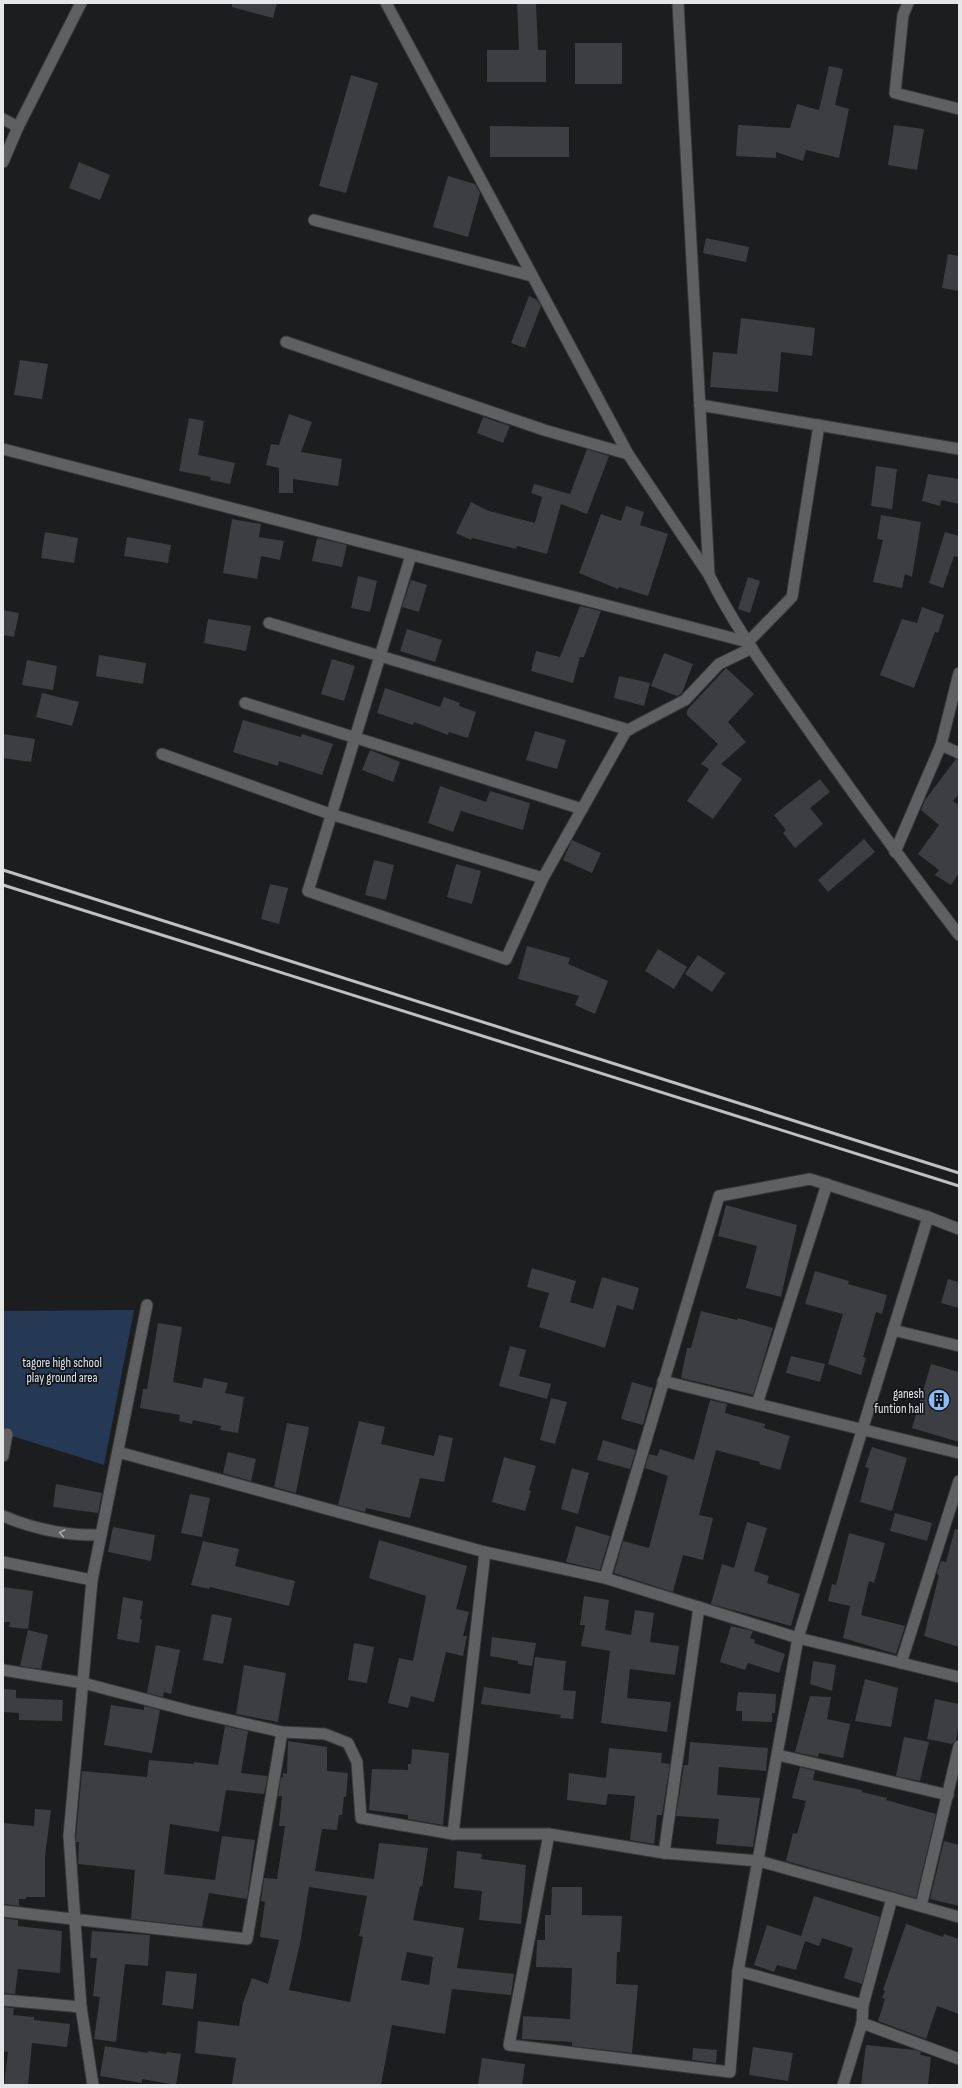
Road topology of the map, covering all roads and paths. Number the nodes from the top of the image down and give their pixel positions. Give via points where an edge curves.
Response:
1 (81, 3) edge
2 (386, 3) edge
3 (678, 3) edge
4 (908, 3) edge
5 (959, 109) edge
6 (3, 119) edge
7 (18, 127) junction
8 (3, 162) edge
9 (314, 220) dead end
10 (532, 276) junction
11 (286, 342) dead end
12 (700, 405) junction
13 (819, 425) junction
14 (3, 449) edge
15 (959, 449) edge
16 (628, 454) junction
17 (411, 555) junction
18 (709, 575) junction
19 (268, 623) dead end
20 (750, 645) junction
21 (379, 656) junction
22 (959, 673) edge
23 (245, 703) dead end
24 (629, 730) junction
25 (354, 736) junction
26 (941, 745) junction
27 (959, 752) edge
28 (162, 754) dead end
29 (582, 809) junction
30 (330, 814) junction
31 (895, 852) junction
32 (543, 878) junction
33 (959, 935) edge
34 (827, 1184) junction
35 (928, 1217) junction
36 (959, 1229) edge
37 (147, 1305) dead end
38 (894, 1330) junction
39 (959, 1346) edge
40 (663, 1381) junction
41 (757, 1404) junction
42 (863, 1429) junction
43 (6, 1434) dead end
44 (118, 1452) junction
45 (959, 1453) edge
46 (3, 1456) edge
47 (959, 1482) edge
48 (3, 1516) edge
49 (101, 1535) junction
50 (485, 1552) junction
51 (3, 1562) edge
52 (605, 1578) junction
53 (92, 1580) junction
54 (699, 1607) junction
55 (798, 1638) junction
56 (901, 1663) junction
57 (3, 1670) edge
58 (959, 1677) edge
59 (83, 1683) junction
60 (282, 1732) junction
61 (959, 1746) edge
62 (778, 1755) junction
63 (948, 1795) junction
64 (453, 1834) junction
65 (549, 1834) junction
66 (664, 1853) junction
67 (759, 1861) junction
68 (892, 1898) junction
69 (921, 1906) junction
70 (3, 1911) edge
71 (959, 1917) edge
72 (74, 1920) junction
73 (738, 1971) junction
74 (3, 2000) edge
75 (863, 2005) junction
76 (82, 2007) junction
77 (862, 2023) junction
78 (959, 2059) edge
79 (93, 2085) edge
80 (843, 2085) edge

1 - 7 street
2 - 10 street
3 - 12 street
4 - 5 street via 903,14 895,93
6 - 7 street
7 - 8 street
9 - 10 street
10 - 16 street
11 - 16 street via 537,427
12 - 13 street
12 - 18 street
13 - 15 street
13 - 20 street via 792,597
14 - 17 street
16 - 18 street
17 - 20 street
17 - 21 street
18 - 20 street via 724,606
19 - 21 street
20 - 24 street via 719,664 685,700
20 - 31 street
21 - 24 street
21 - 25 street
22 - 26 street
23 - 25 street
24 - 29 street
25 - 29 street
25 - 30 street
26 - 27 street
26 - 31 street
28 - 30 street
29 - 32 street
30 - 32 street
30 - 32 street via 308,891 506,959
31 - 33 street
34 - 35 street
34 - 40 street via 810,1179 719,1196
34 - 41 street
35 - 36 street
35 - 38 street
37 - 44 street
38 - 39 street
38 - 42 street
40 - 41 street
40 - 52 street
41 - 42 street
42 - 45 street
42 - 55 street
43 - 46 street
44 - 49 street
44 - 50 street
47 - 56 street
49 -> 48 street via 78,1536 20,1523
49 - 53 street
50 - 52 street
50 - 64 street
51 - 53 street
52 - 54 street
53 - 59 street
54 - 55 street
54 - 66 street
55 - 56 street
55 - 62 street
56 - 58 street
57 - 59 street
59 - 60 street
59 - 72 street via 69,1836
60 - 64 street via 325,1734 348,1743 357,1762 361,1818
60 - 72 street via 247,1939
61 - 63 street
62 - 63 street
62 - 67 street
63 - 69 street
64 - 65 street
65 - 66 street
65 - 73 street via 509,2045 730,2072
66 - 67 street
67 - 68 street
67 - 73 street
68 - 69 street
68 - 75 street
69 - 71 street
70 - 72 street
72 - 76 street
73 - 75 street
74 - 76 street
75 - 77 street
76 - 79 street
77 - 78 street
77 - 80 street

